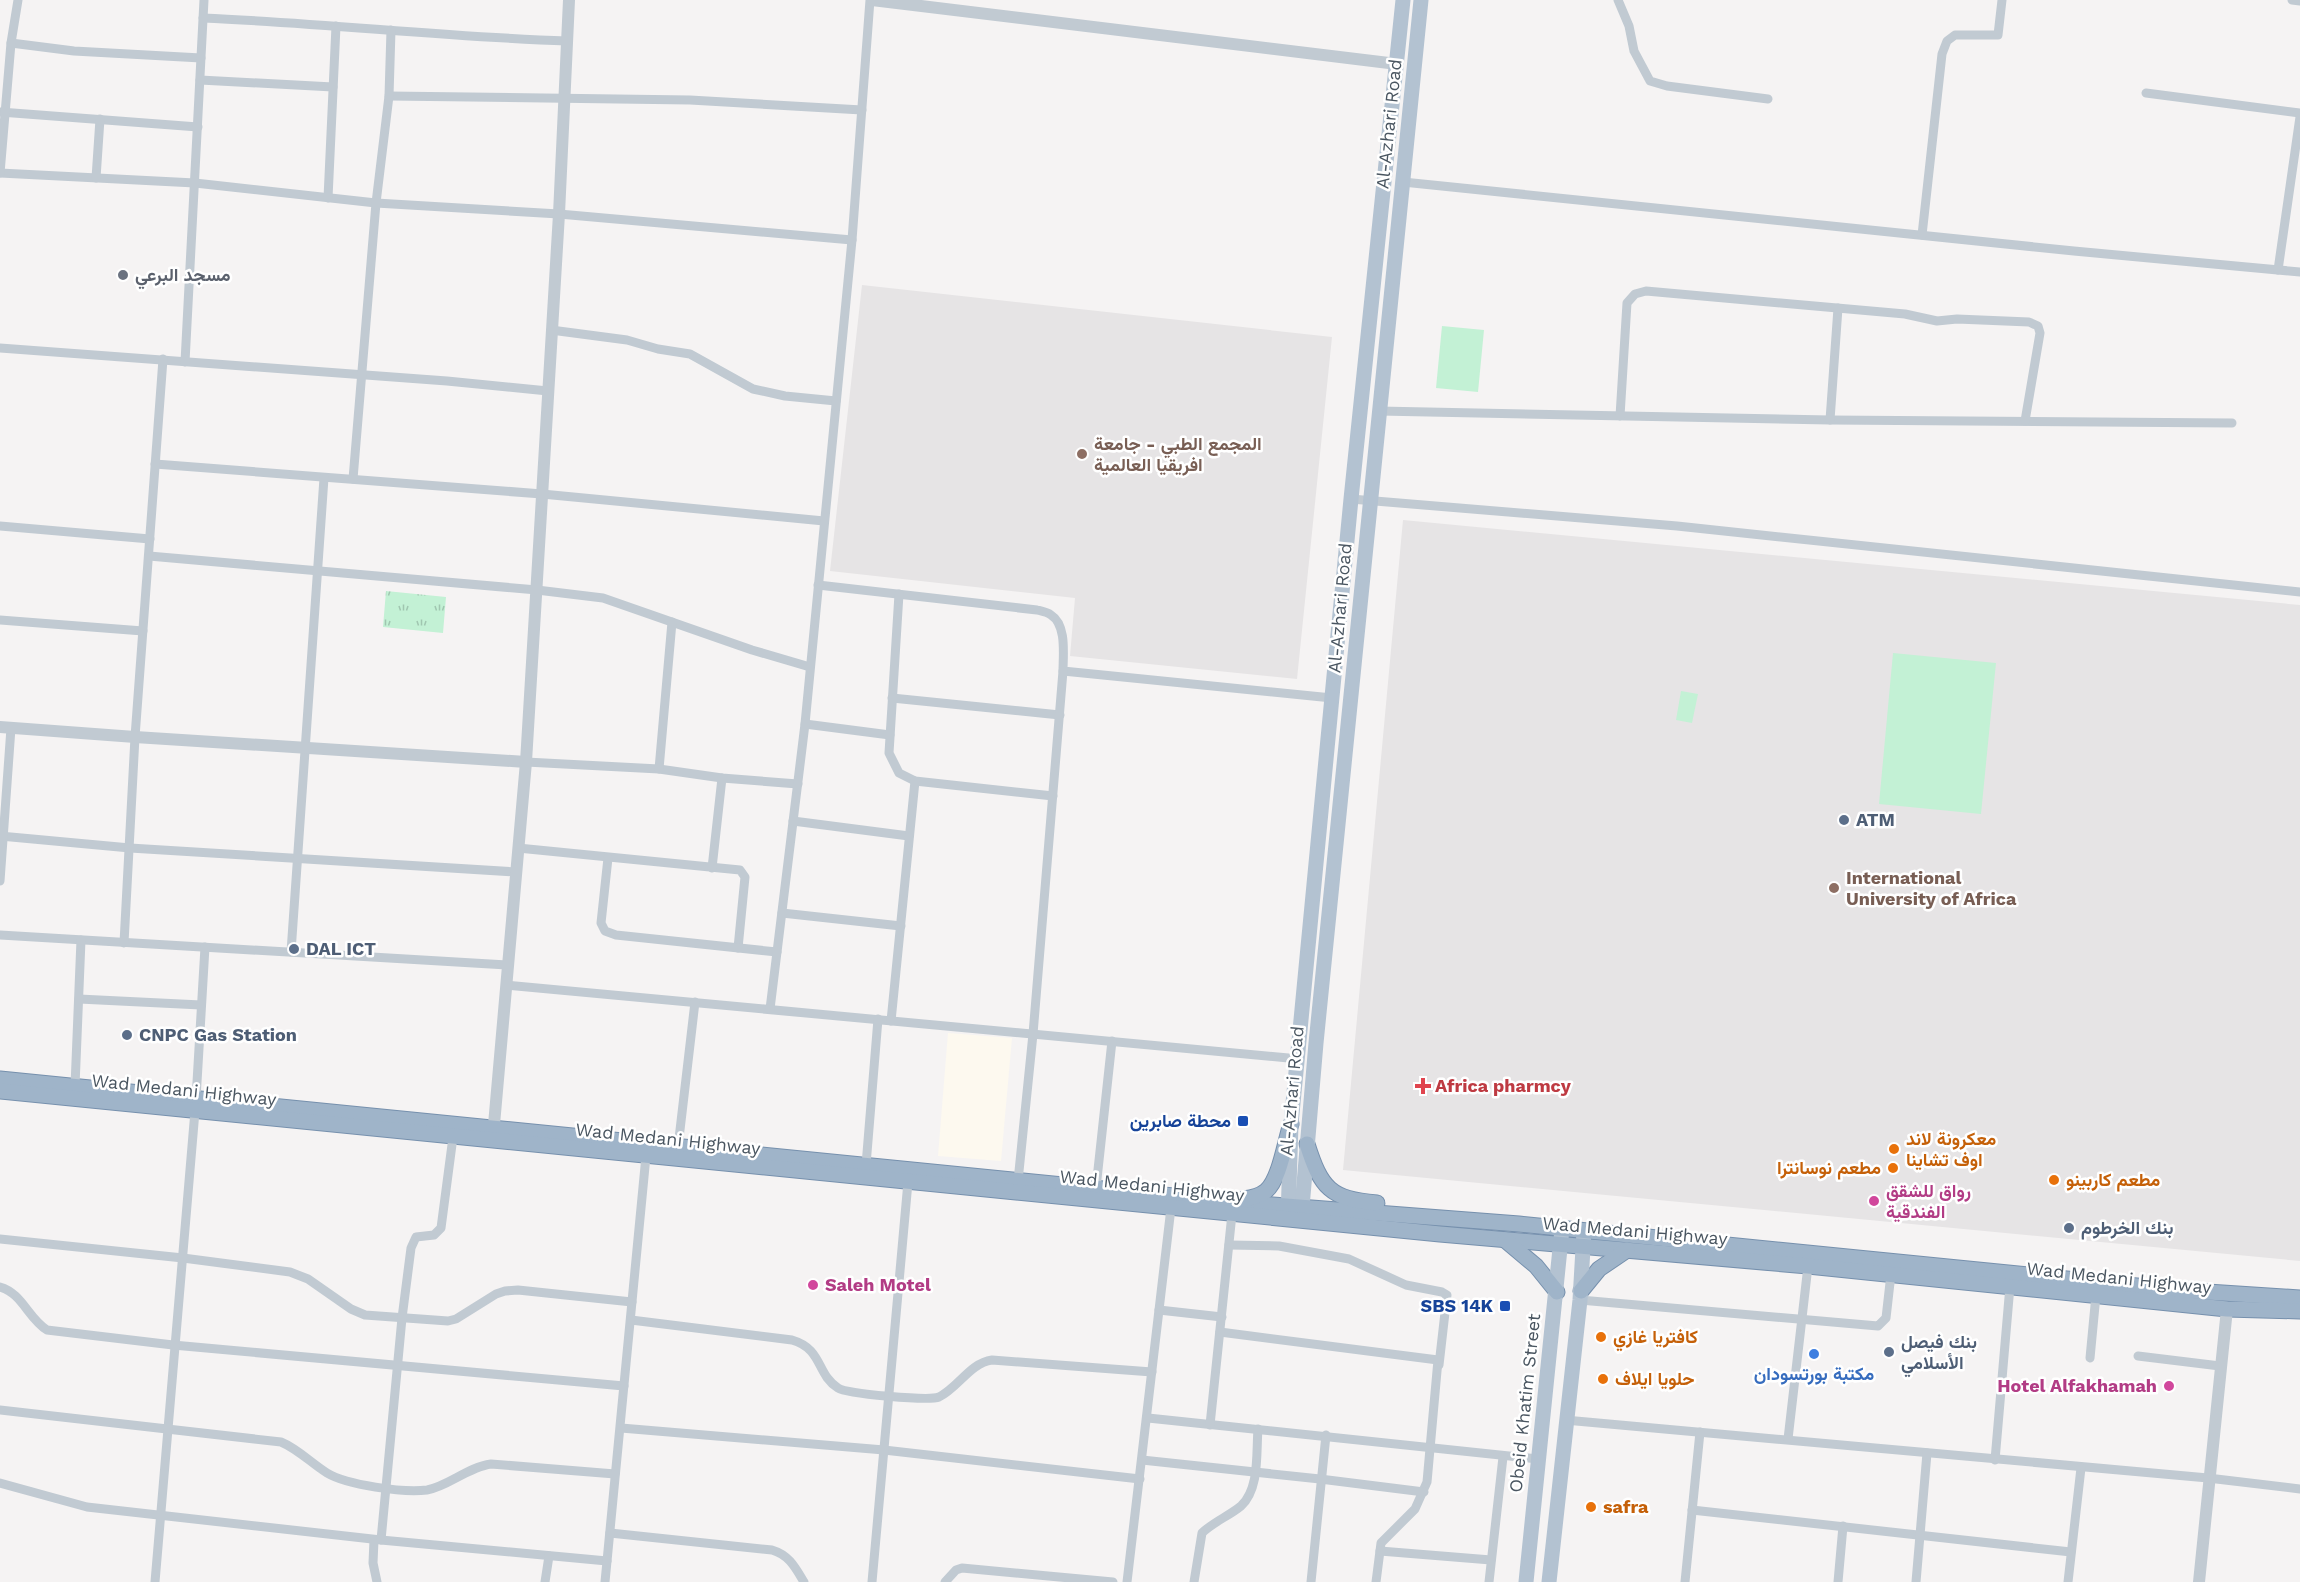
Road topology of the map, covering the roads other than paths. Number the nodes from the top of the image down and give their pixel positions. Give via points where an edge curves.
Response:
1 (18, 0) edge
2 (204, 0) edge
3 (569, 0) edge
4 (871, 0) edge
5 (1403, 0) edge
6 (1420, 0) edge
7 (1618, 0) edge
8 (2001, 0) edge
9 (2292, 0) edge
10 (2300, 1) edge
11 (203, 18) junction
12 (336, 26) junction
13 (391, 30) junction
14 (567, 41) junction
15 (11, 43) junction
16 (201, 58) junction
17 (1397, 64) junction
18 (200, 80) junction
19 (333, 87) junction
20 (2146, 93) dead end
21 (389, 96) junction
22 (565, 99) junction
23 (1768, 99) dead end
24 (862, 110) junction
25 (3, 112) edge
26 (2300, 115) edge
27 (100, 119) junction
28 (198, 127) junction
29 (0, 173) edge
30 (96, 178) junction
31 (1403, 182) junction
32 (195, 183) junction
33 (328, 198) junction
34 (376, 203) junction
35 (559, 214) junction
36 (1922, 236) junction
37 (852, 240) junction
38 (2278, 270) junction
39 (2300, 272) edge
40 (1838, 308) junction
41 (551, 330) junction
42 (0, 348) edge
43 (162, 359) junction
44 (185, 362) junction
45 (361, 375) junction
46 (548, 391) junction
47 (836, 401) junction
48 (1379, 411) junction
49 (1620, 416) junction
50 (1830, 420) junction
51 (2025, 422) junction
52 (2232, 423) dead end
53 (155, 464) junction
54 (324, 478) junction
55 (353, 479) junction
56 (542, 494) junction
57 (1351, 499) junction
58 (1369, 501) junction
59 (824, 521) junction
60 (0, 526) edge
61 (150, 539) junction
62 (148, 556) junction
63 (318, 572) junction
64 (818, 585) junction
65 (537, 590) junction
66 (2300, 592) edge
67 (899, 594) junction
68 (0, 620) edge
69 (672, 622) junction
70 (143, 631) junction
71 (810, 667) junction
72 (1063, 670) junction
73 (892, 698) junction
74 (1332, 698) junction
75 (1060, 715) junction
76 (805, 724) junction
77 (5, 727) edge
78 (890, 735) junction
79 (135, 737) junction
80 (304, 748) junction
81 (526, 762) junction
82 (658, 769) junction
83 (722, 778) junction
84 (915, 781) junction
85 (798, 784) junction
86 (1053, 795) junction
87 (793, 821) junction
88 (2, 836) edge
89 (909, 836) junction
90 (130, 848) junction
91 (518, 848) junction
92 (298, 857) junction
93 (608, 858) junction
94 (712, 868) junction
95 (516, 872) junction
96 (0, 881) edge
97 (782, 913) junction
98 (901, 926) junction
99 (0, 935) edge
100 (81, 940) junction
101 (124, 943) junction
102 (205, 947) junction
103 (738, 948) junction
104 (291, 952) junction
105 (777, 952) junction
106 (507, 965) junction
107 (506, 985) junction
108 (1313, 995) junction
109 (79, 999) junction
110 (695, 1002) junction
111 (201, 1005) junction
112 (770, 1010) junction
113 (878, 1019) junction
114 (891, 1021) junction
115 (1033, 1034) junction
116 (1112, 1041) junction
117 (1299, 1059) junction
118 (0, 1079) edge
119 (75, 1086) junction
120 (0, 1091) edge
121 (195, 1105) junction
122 (1292, 1124) junction
123 (493, 1134) junction
124 (453, 1137) junction
125 (1307, 1144) junction
126 (678, 1147) junction
127 (646, 1156) junction
128 (866, 1165) junction
129 (1018, 1181) junction
130 (908, 1182) junction
131 (1096, 1188) junction
132 (1171, 1208) junction
133 (1233, 1208) junction
134 (1295, 1212) junction
135 (1519, 1224) junction
136 (1562, 1229) junction
137 (0, 1239) edge
138 (1583, 1239) junction
139 (1506, 1240) junction
140 (1229, 1245) junction
141 (1560, 1245) junction
142 (1627, 1250) junction
143 (183, 1258) junction
144 (1808, 1266) junction
145 (1891, 1274) junction
146 (2010, 1286) junction
147 (0, 1287) edge
148 (1557, 1292) junction
149 (2096, 1295) junction
150 (1580, 1296) junction
151 (2300, 1298) edge
152 (632, 1302) junction
153 (2227, 1309) junction
154 (1159, 1310) junction
155 (2300, 1311) edge
156 (1222, 1317) junction
157 (402, 1318) junction
158 (631, 1320) junction
159 (1802, 1320) junction
160 (1220, 1332) junction
161 (173, 1346) junction
162 (2138, 1356) dead end
163 (2090, 1358) dead end
164 (398, 1366) junction
165 (2220, 1366) junction
166 (1152, 1372) junction
167 (624, 1386) junction
168 (1436, 1392) junction
169 (890, 1396) junction
170 (0, 1410) edge
171 (1148, 1418) junction
172 (1565, 1420) junction
173 (1210, 1425) junction
174 (167, 1428) junction
175 (621, 1428) junction
176 (1258, 1429) junction
177 (1700, 1432) junction
178 (1326, 1436) junction
179 (1788, 1439) junction
180 (1431, 1448) junction
181 (884, 1450) junction
182 (1928, 1453) junction
183 (1503, 1457) junction
184 (1142, 1460) junction
185 (1538, 1460) junction
186 (1995, 1460) junction
187 (2081, 1468) junction
188 (1255, 1472) junction
189 (615, 1474) junction
190 (2208, 1478) junction
191 (1140, 1479) junction
192 (1320, 1479) junction
193 (0, 1483) edge
194 (387, 1488) junction
195 (2300, 1489) edge
196 (1424, 1492) junction
197 (1692, 1510) junction
198 (160, 1516) junction
199 (1843, 1526) junction
200 (610, 1533) junction
201 (1920, 1534) junction
202 (378, 1540) junction
203 (1380, 1551) junction
204 (2072, 1552) junction
205 (549, 1556) junction
206 (1491, 1560) junction
207 (607, 1561) junction
208 (154, 1582) edge
209 (376, 1582) edge
210 (545, 1582) edge
211 (605, 1582) edge
212 (804, 1582) edge
213 (872, 1582) edge
214 (945, 1582) edge
215 (1113, 1582) edge
216 (1127, 1582) edge
217 (1194, 1582) edge
218 (1311, 1582) edge
219 (1376, 1582) edge
220 (1489, 1582) edge
221 (1526, 1582) edge
222 (1549, 1582) edge
223 (1685, 1582) edge
224 (1838, 1582) edge
225 (1916, 1582) edge
226 (2068, 1582) edge
227 (2199, 1582) edge

1 - 15 street
2 - 11 street
3 - 14 street
4 - 17 street
4 - 24 street
5 - 17 main road, Al-Azhari Road
6 - 31 main road, Al-Azhari Road
7 - 23 street via 1634,51 1650,81
8 - 36 street via 1998,35 1955,35 1947,41 1942,54
9 - 10 street
11 - 12 street
11 - 16 street
12 - 13 street
12 - 19 street
13 - 14 street
13 - 21 street
14 - 22 street
15 - 16 street via 74,51
15 - 25 street
16 - 18 street
17 - 57 main road, Al-Azhari Road
18 - 19 street
18 - 28 street
19 - 33 street
20 - 26 street
21 - 22 street
21 - 34 street
22 - 24 street via 690,100
22 - 35 street
24 - 37 street
25 - 27 street
25 - 29 street
26 - 38 street
27 - 28 street
27 - 30 street
28 - 32 street
29 - 30 street
30 - 32 street
31 - 36 street
31 - 48 main road, Al-Azhari Road
32 - 33 street
32 - 44 street
33 - 34 street
34 - 35 street
34 - 45 street
35 - 37 street
35 - 41 street
36 - 38 street
37 - 47 street
38 - 39 street
40 - 49 street via 1646,291 1635,294 1626,311
40 - 50 street
40 - 51 street via 1937,321 2029,322 2038,326
41 - 46 street
41 - 47 street via 627,340 690,354 753,389
42 - 43 street
43 - 44 street
43 - 53 street
44 - 45 street
45 - 46 street
45 - 55 street
46 - 56 street
47 - 59 street
48 - 49 street
48 - 58 main road, Al-Azhari Road
49 - 50 street
50 - 51 street
51 - 52 street
53 - 54 street
53 - 61 street
54 - 55 street
54 - 63 street
55 - 56 street
56 - 59 street
56 - 65 street
57 - 58 street
57 - 74 main road, Al-Azhari Road
58 - 66 street via 1677,526
58 - 108 main road, Al-Azhari Road
59 - 64 street
60 - 61 street
61 - 62 street
62 - 63 street
62 - 70 street
63 - 65 street
63 - 80 street
64 - 67 street
64 - 71 street
65 - 69 street via 603,598
65 - 81 street
67 - 72 street via 1052,615 1062,638
67 - 73 street
68 - 70 street
69 - 71 street
69 - 82 street
70 - 79 street
71 - 76 street
72 - 74 street
72 - 75 street
73 - 75 street
73 - 78 street
74 - 108 main road, Al-Azhari Road
75 - 86 street
76 - 78 street
76 - 85 street
77 - 79 street
77 - 88 street
78 - 84 street via 894,765
79 - 80 street
79 - 90 street
80 - 81 street
80 - 92 street
81 - 82 street
81 - 91 street
82 - 83 street
83 - 85 street
83 - 94 street
84 - 86 street
84 - 89 street
85 - 87 street
86 - 115 street
87 - 89 street
87 - 97 street
88 - 90 street
88 - 96 street
89 - 98 street
90 - 92 street
90 - 101 street
91 - 93 street
91 - 95 street
92 - 95 street
92 - 104 street
93 - 94 street
93 - 103 street via 601,923 605,931 616,936
94 - 103 street via 744,873
95 - 106 street
97 - 98 street
97 - 105 street
98 - 114 street
99 - 100 street
100 - 101 street
100 - 109 street
101 - 102 street
102 - 104 street
102 - 111 street
103 - 105 street
104 - 106 street
105 - 112 street
106 - 107 street
107 - 110 street
107 - 123 street
108 - 117 main road, Al-Azhari Road
108 - 125 main road, Al-Azhari Road
109 - 111 street
109 - 119 street
110 - 112 street
110 - 126 street
111 - 121 street
112 - 113 street
113 - 114 street
113 - 128 street
114 - 115 street
115 - 116 street
115 - 129 street
116 - 117 street
116 - 131 street
117 - 122 main road, Al-Azhari Road
118 - 119 highway, Wad Medani Highway
119 - 121 highway, Wad Medani Highway
120 - 121 highway, Wad Medani Highway
121 - 123 highway, Wad Medani Highway
121 - 124 highway, Wad Medani Highway
121 - 143 street
122 - 133 highway via 1270,1186
122 - 134 main road, Al-Azhari Road
123 - 124 highway, Wad Medani Highway
123 - 126 highway, Wad Medani Highway
123 - 127 highway, Wad Medani Highway
124 - 157 street via 441,1228 434,1235 416,1237 411,1248
125 - 134 main road, Al-Azhari Road
125 - 135 highway via 1322,1182 1339,1195 1373,1203 1504,1216
126 - 128 highway, Wad Medani Highway
127 - 130 highway, Wad Medani Highway
127 - 152 street
128 - 129 highway, Wad Medani Highway
129 - 131 highway, Wad Medani Highway
130 - 132 highway, Wad Medani Highway
130 - 169 street
131 - 133 highway, Wad Medani Highway
132 - 133 highway, Wad Medani Highway
132 - 154 street
133 - 134 highway, Wad Medani Highway
133 - 140 street
134 - 135 highway, Wad Medani Highway
134 - 139 highway, Wad Medani Highway
135 - 136 highway, Wad Medani Highway
136 - 138 highway, Wad Medani Highway
136 - 141 main road, Obeid Khatim Street
137 - 143 street
138 - 141 highway, Wad Medani Highway
138 - 142 highway, Wad Medani Highway
138 - 150 main road
138 - 151 highway, Wad Medani Highway
139 - 141 highway, Wad Medani Highway
139 - 148 highway via 1536,1266
140 - 156 street
140 - 168 street via 1279,1246 1349,1259 1406,1285 1447,1295
141 - 148 main road, Obeid Khatim Street
142 - 144 highway, Wad Medani Highway
142 - 150 highway via 1599,1269
143 - 157 street via 300,1275 357,1313
143 - 161 street
144 - 145 highway, Wad Medani Highway
144 - 159 street
145 - 146 highway, Wad Medani Highway
145 - 159 street via 1886,1318 1878,1326
146 - 149 highway, Wad Medani Highway
146 - 186 street
147 - 161 street via 11,1291 47,1330
148 - 185 main road, Obeid Khatim Street
149 - 153 highway, Wad Medani Highway
149 - 163 street
150 - 159 street
150 - 172 main road
152 - 157 street via 518,1290 505,1291 456,1319
152 - 158 street
153 - 155 highway, Wad Medani Highway
153 - 165 street
154 - 156 street
154 - 166 street
156 - 160 street
157 - 164 street
158 - 167 street
158 - 169 street via 803,1343 839,1389
159 - 179 street
160 - 168 street via 1438,1360
160 - 173 street
161 - 164 street
161 - 174 street
162 - 165 street
164 - 167 street
164 - 194 street
165 - 190 street
166 - 169 street via 992,1360 978,1366 939,1397
166 - 171 street
167 - 175 street
168 - 180 street
169 - 181 street
170 - 174 street
171 - 173 street
171 - 184 street
172 - 177 street
172 - 222 main road
173 - 176 street
174 - 194 street via 281,1442 344,1482
174 - 198 street
175 - 181 street
175 - 189 street
176 - 178 street
176 - 188 street
177 - 179 street
177 - 197 street
178 - 180 street
178 - 192 street
179 - 182 street
180 - 183 street
180 - 196 street
181 - 191 street
181 - 213 street
182 - 186 street
182 - 201 street
183 - 185 street
183 - 206 street
184 - 188 street
184 - 191 street
185 - 221 main road, Obeid Khatim Street
186 - 187 street
187 - 190 street
187 - 204 street
188 - 192 street
188 - 217 street via 1251,1494 1202,1533
189 - 194 street via 491,1464 426,1490
189 - 200 street
190 - 195 street
190 - 227 street
191 - 216 street
192 - 196 street
192 - 218 street
193 - 198 street via 87,1507
194 - 202 street
196 - 203 street via 1415,1509 1385,1538
197 - 199 street
197 - 223 street
198 - 202 street
198 - 208 street
199 - 201 street
199 - 224 street
200 - 207 street
200 - 212 street via 784,1553
201 - 204 street
201 - 225 street
202 - 205 street
202 - 209 street via 373,1563
203 - 206 street
203 - 219 street
204 - 226 street
205 - 207 street
205 - 210 street
206 - 220 street
207 - 211 street
214 - 215 street via 962,1568

